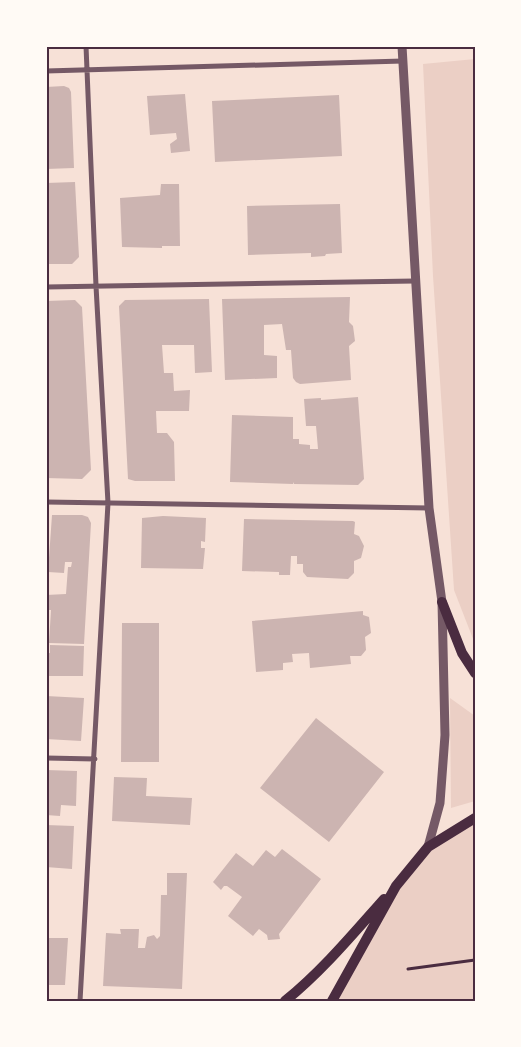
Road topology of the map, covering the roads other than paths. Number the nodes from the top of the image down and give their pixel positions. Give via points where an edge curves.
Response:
1 (86, 46) edge
2 (402, 46) edge
3 (403, 61) junction
4 (88, 70) junction
5 (46, 71) edge
6 (415, 281) junction
7 (96, 286) junction
8 (46, 287) edge
9 (46, 502) edge
10 (108, 503) junction
11 (429, 508) junction
12 (442, 602) junction
13 (475, 673) edge
14 (46, 758) edge
15 (95, 759) junction
16 (475, 818) edge
17 (428, 847) junction
18 (396, 886) junction
19 (80, 1001) edge
20 (285, 1001) edge
21 (332, 1001) edge

1 - 4 street
2 - 3 street
3 - 4 street
3 - 6 street
4 - 5 street
4 - 7 street
6 - 7 street
6 - 11 street
7 - 8 street
7 - 10 street
9 - 10 street
10 - 11 street
10 - 15 street
11 - 12 street
12 - 13 main road via 462,653
12 - 17 street via 445,734 440,803
14 - 15 street
15 - 19 street
16 - 17 main road
17 - 18 main road
18 - 20 main road via 330,961
18 - 21 main road

